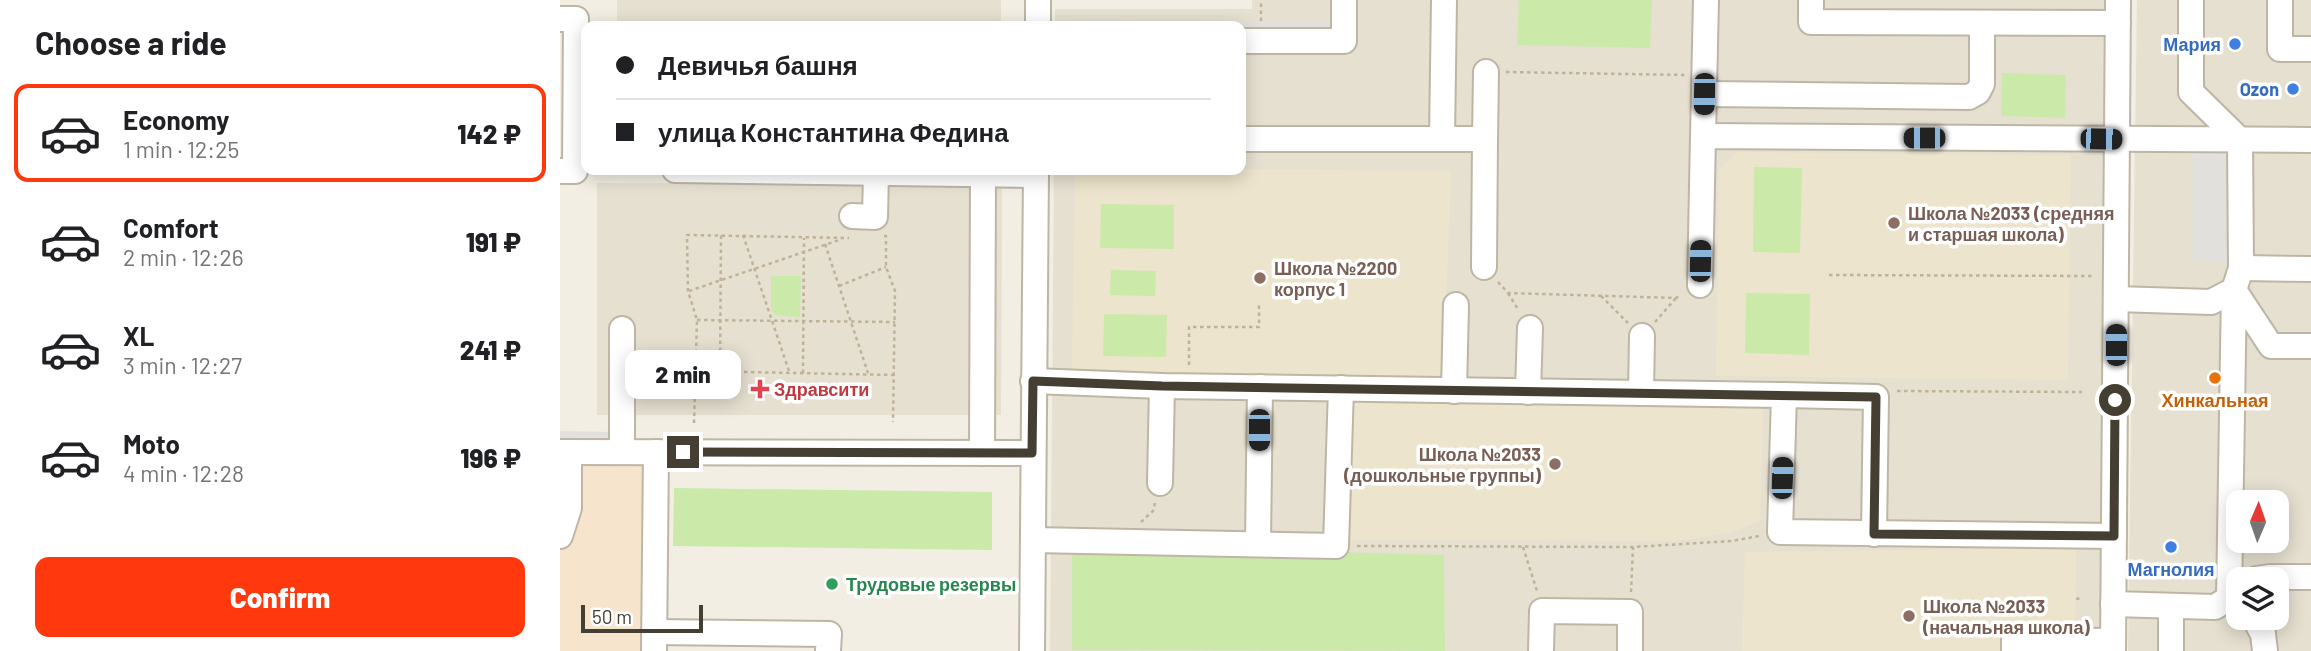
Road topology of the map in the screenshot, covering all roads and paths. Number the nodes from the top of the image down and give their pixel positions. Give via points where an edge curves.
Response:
1 (1038, 0) edge
2 (1344, 0) edge
3 (1444, 0) edge
4 (1706, 0) edge
5 (1811, 0) edge
6 (2191, 0) edge
7 (2280, 0) edge
8 (2118, 11) edge
9 (560, 19) edge
10 (1038, 21) edge
11 (1982, 23) junction
12 (1246, 41) edge
13 (2311, 49) edge
14 (1486, 72) joint
15 (1704, 85) junction
16 (1703, 136) junction
17 (1246, 139) edge
18 (1442, 139) junction
19 (1485, 139) junction
20 (2118, 140) junction
21 (2240, 140) junction
22 (2311, 141) edge
23 (568, 171) edge
24 (876, 175) edge
25 (968, 175) edge
26 (1036, 175) edge
27 (852, 230) junction
28 (721, 235) junction
29 (743, 235) junction
30 (872, 236) dead end
31 (804, 238) junction
32 (825, 244) junction
33 (804, 250) junction
34 (886, 267) junction
35 (1484, 267) joint
36 (753, 268) junction
37 (2311, 269) edge
38 (1829, 275) dead end
39 (2083, 276) dead end
40 (2237, 279) junction
41 (720, 280) junction
42 (1700, 285) joint
43 (839, 286) junction
44 (688, 291) junction
45 (1601, 296) junction
46 (1676, 298) junction
47 (2116, 299) junction
48 (1259, 304) dead end
49 (1456, 305) dead end
50 (697, 320) junction
51 (720, 320) junction
52 (771, 320) junction
53 (803, 321) junction
54 (852, 322) junction
55 (895, 322) junction
56 (1530, 328) dead end
57 (622, 329) dead end
58 (1642, 336) junction
59 (2311, 346) edge
60 (695, 371) junction
61 (720, 372) junction
62 (1189, 372) dead end
63 (790, 373) junction
64 (803, 373) junction
65 (869, 374) junction
66 (894, 374) junction
67 (1033, 381) junction
68 (1162, 386) junction
69 (1260, 387) junction
70 (1341, 388) junction
71 (1454, 391) junction
72 (1528, 392) junction
73 (1641, 393) junction
74 (2082, 393) dead end
75 (1784, 396) junction
76 (1876, 397) junction
77 (893, 422) dead end
78 (694, 423) dead end
79 (565, 452) edge
80 (622, 452) junction
81 (656, 452) junction
82 (982, 453) junction
83 (1032, 453) junction
84 (1160, 483) joint
85 (1780, 532) junction
86 (1874, 534) junction
87 (560, 536) edge
88 (2114, 536) junction
89 (1033, 540) junction
90 (1122, 541) junction
91 (1258, 544) junction
92 (1336, 546) junction
93 (1523, 546) junction
94 (1633, 547) junction
95 (2235, 567) edge
96 (2289, 577) edge
97 (2311, 578) edge
98 (2076, 598) dead end
99 (2082, 598) dead end
100 (2226, 602) edge
101 (2113, 604) junction
102 (2171, 606) junction
103 (1542, 611) junction
104 (1630, 612) junction
105 (2261, 630) edge
106 (654, 641) edge
107 (692, 642) edge
108 (2113, 646) edge
109 (828, 651) edge
110 (1032, 651) edge
111 (1541, 651) edge
112 (1630, 651) edge
113 (2014, 651) edge
114 (2171, 651) edge
115 (2265, 651) edge

1 - 10 street
2 - 12 street via 1344,41
3 - 18 street
4 - 15 street
5 - 11 street via 1811,22
6 - 21 street via 2191,92
7 - 13 street via 2280,49
8 - 11 street
8 - 20 street
9 - 23 street via 576,19
11 - 15 street via 1982,83 1969,97
14 - 15 path
14 - 19 street
15 - 16 street
16 - 20 street via 1899,146
16 - 42 street
17 - 18 street
18 - 19 street
19 - 35 street
20 - 21 street
20 - 47 street
21 - 22 street
21 - 40 street
24 - 27 street via 875,217
25 - 82 street
26 - 67 street
27 - 31 path
27 - 32 path
28 - 29 path
28 - 41 path
28 - 44 path via 688,235
29 - 31 path
29 - 36 path
30 - 34 path via 886,236
31 - 33 path
32 - 33 path
32 - 43 path
33 - 36 path
33 - 53 path
34 - 43 path
34 - 55 path via 895,291
35 - 45 path via 1508,293
36 - 41 path
36 - 52 path
37 - 40 street
38 - 39 path
40 - 47 street via 2211,302
40 - 59 street via 2271,346
40 - 95 street
41 - 44 path
41 - 51 path
42 - 46 path
43 - 54 path
44 - 50 path
45 - 46 path
45 - 58 path
46 - 58 path
47 - 88 street
48 - 62 path via 1259,327 1189,327
49 - 71 street
50 - 51 path
50 - 60 path
51 - 52 path
51 - 61 path
52 - 53 path
52 - 63 path
53 - 54 path
53 - 64 path
54 - 55 path
54 - 65 path
55 - 66 path
56 - 72 street
57 - 80 street
58 - 73 street
60 - 61 path
60 - 78 path
61 - 63 path
63 - 64 path
64 - 65 path
65 - 66 path
66 - 77 path
67 - 68 street
67 - 83 street
68 - 69 street
68 - 84 street
69 - 70 street
69 - 91 street
70 - 71 street
70 - 92 street
71 - 72 street
72 - 73 street
73 - 75 street
74 - 76 path via 1879,391
75 - 76 street
75 - 85 street
76 - 86 street
79 - 80 street
79 - 87 street via 569,508
80 - 81 street
81 - 82 street
81 - 106 street
82 - 83 street
83 - 89 street
84 - 90 path via 1153,511
85 - 86 street
85 - 94 path via 1732,541
86 - 88 street
88 - 101 street
89 - 90 street
89 - 110 street
90 - 91 street
91 - 92 street
92 - 93 path
93 - 94 path
93 - 103 path
94 - 104 path
96 - 97 street
98 - 99 path
100 - 102 street via 2215,607
101 - 102 street
101 - 108 street
102 - 114 street
103 - 104 street
103 - 111 street
104 - 112 street
105 - 115 street
106 - 107 street
107 - 109 street via 829,634
108 - 113 street via 2014,640

